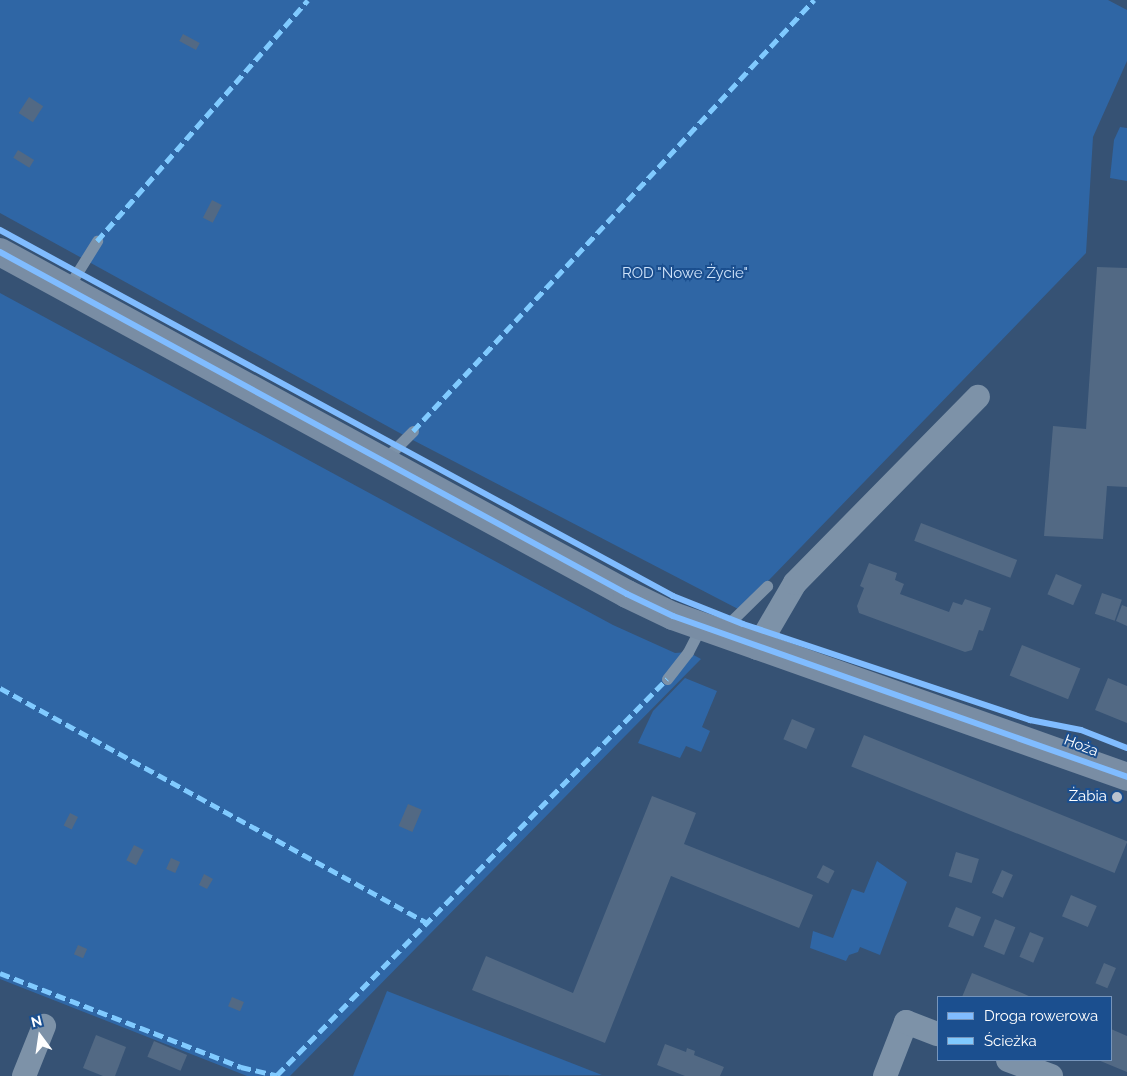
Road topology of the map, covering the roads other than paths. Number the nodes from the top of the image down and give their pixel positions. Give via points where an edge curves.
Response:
1 (97, 241) dead end
2 (0, 252) edge
3 (67, 289) junction
4 (978, 397) dead end
5 (413, 431) dead end
6 (382, 461) junction
7 (767, 586) dead end
8 (709, 631) junction
9 (757, 648) junction
10 (667, 679) dead end
11 (1127, 777) edge
12 (44, 1026) dead end
13 (937, 1034) edge
14 (1011, 1061) edge
15 (24, 1076) edge
16 (885, 1076) edge
17 (1051, 1076) edge

1 - 3 lane
2 - 3 street, Hoża
3 - 6 street, Hoża
4 - 9 street via 802,575 782,601
5 - 6 lane
6 - 8 street, Hoża via 627,594
7 - 8 lane
8 - 9 street, Hoża
8 - 10 lane
9 - 11 street, Hoża via 1001,730
12 - 15 street
13 - 16 street via 906,1022
14 - 17 street

